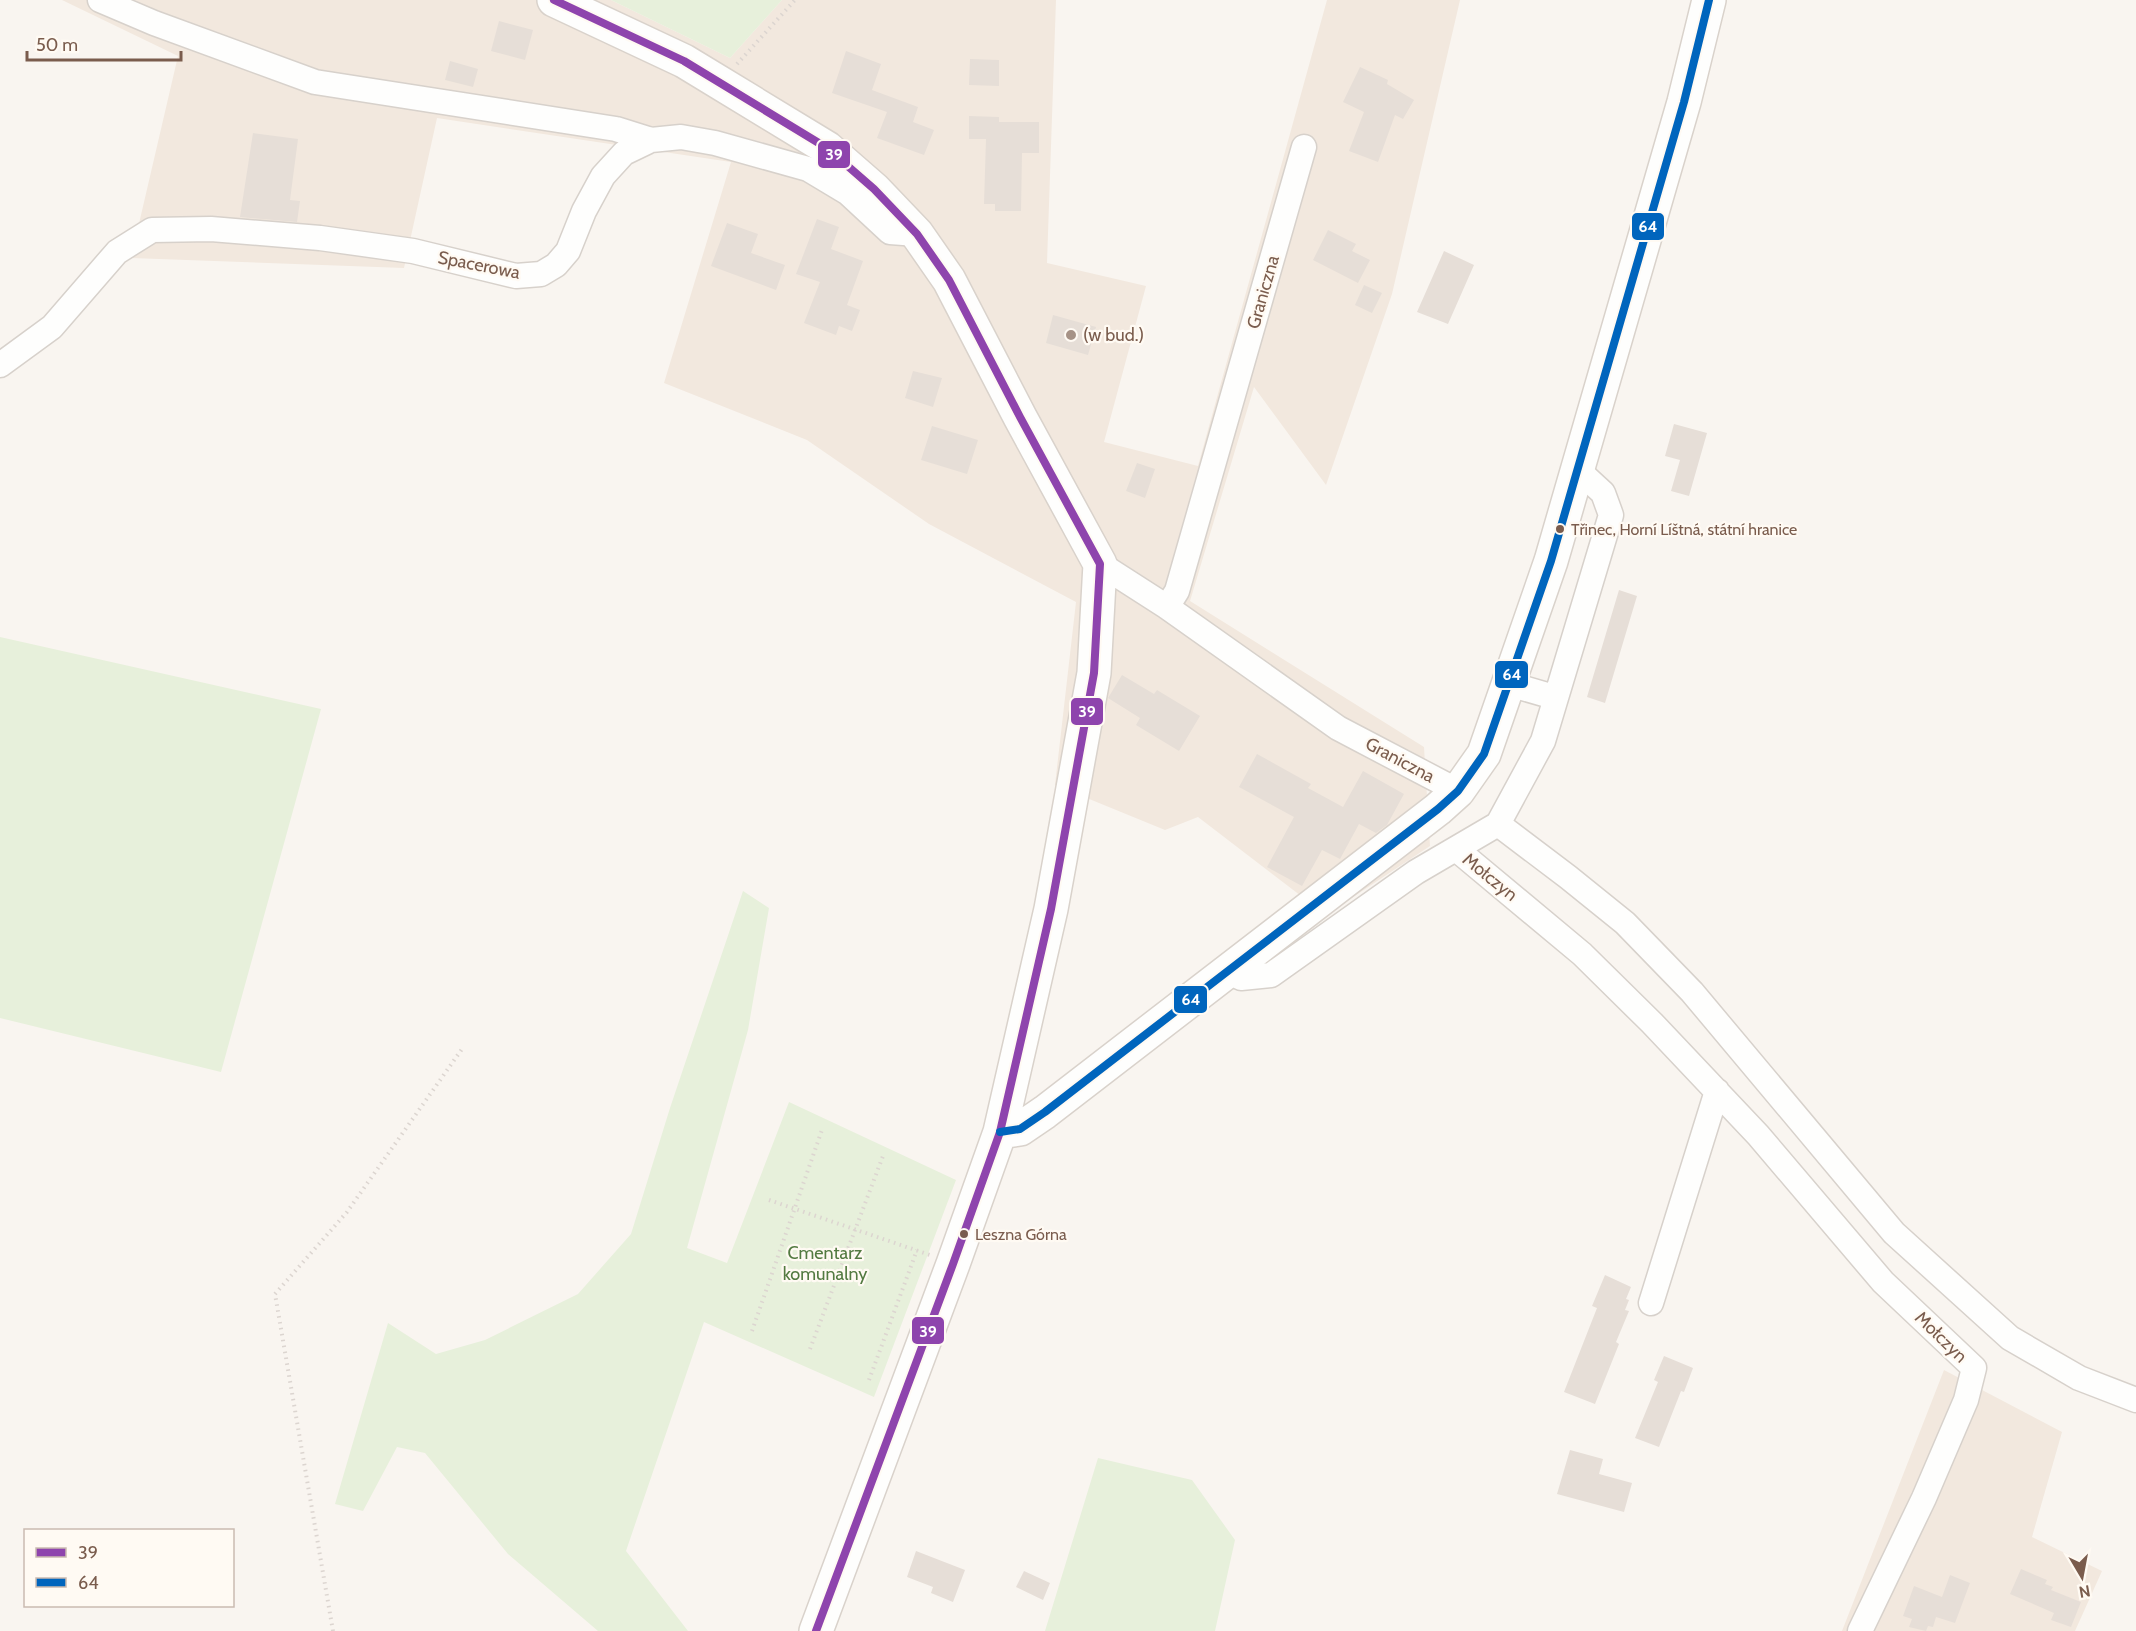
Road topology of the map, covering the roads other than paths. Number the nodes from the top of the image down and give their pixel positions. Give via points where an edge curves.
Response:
1 (100, 0) edge
2 (554, 0) edge
3 (1709, 0) edge
4 (651, 140) junction
5 (1304, 147) dead end
6 (917, 234) junction
7 (0, 365) edge
8 (1578, 470) junction
9 (1100, 564) junction
10 (1167, 608) junction
11 (1509, 684) junction
12 (1554, 697) junction
13 (1458, 791) junction
14 (1498, 824) junction
15 (1456, 849) junction
16 (1228, 970) junction
17 (1717, 1091) junction
18 (1000, 1132) junction
19 (1651, 1303) dead end
20 (2136, 1400) edge
21 (816, 1631) edge
22 (1860, 1631) edge

1 - 4 street via 315,82 616,129
2 - 6 street via 684,61 827,148
3 - 8 street via 1684,102
4 - 6 street, Spacerowa via 681,137 715,143 808,169 848,193 890,232
4 - 7 street, Spacerowa via 624,153 603,176 568,251 556,265 541,273 516,276 413,251 320,238 211,229 152,230 117,252 52,327
5 - 10 street, Graniczna via 1177,591
6 - 9 street via 950,280
8 - 11 street
8 - 12 street via 1603,493 1611,515
9 - 10 street, Graniczna
9 - 18 street via 1094,673 1051,909
10 - 13 street, Graniczna via 1338,728
11 - 12 street
11 - 13 street via 1484,754
12 - 14 street via 1543,741
13 - 16 street, Graniczna
14 - 15 street
14 - 20 street via 1625,923 1692,992 1894,1233 2010,1338 2079,1378
15 - 16 street, Mołczyn via 1416,872 1271,975 1241,978
15 - 17 street, Mołczyn via 1582,954
16 - 18 street, Graniczna via 1045,1112 1020,1129
17 - 19 street
17 - 22 street, Mołczyn via 1883,1282 1974,1368 1966,1400 1924,1498
18 - 21 street

